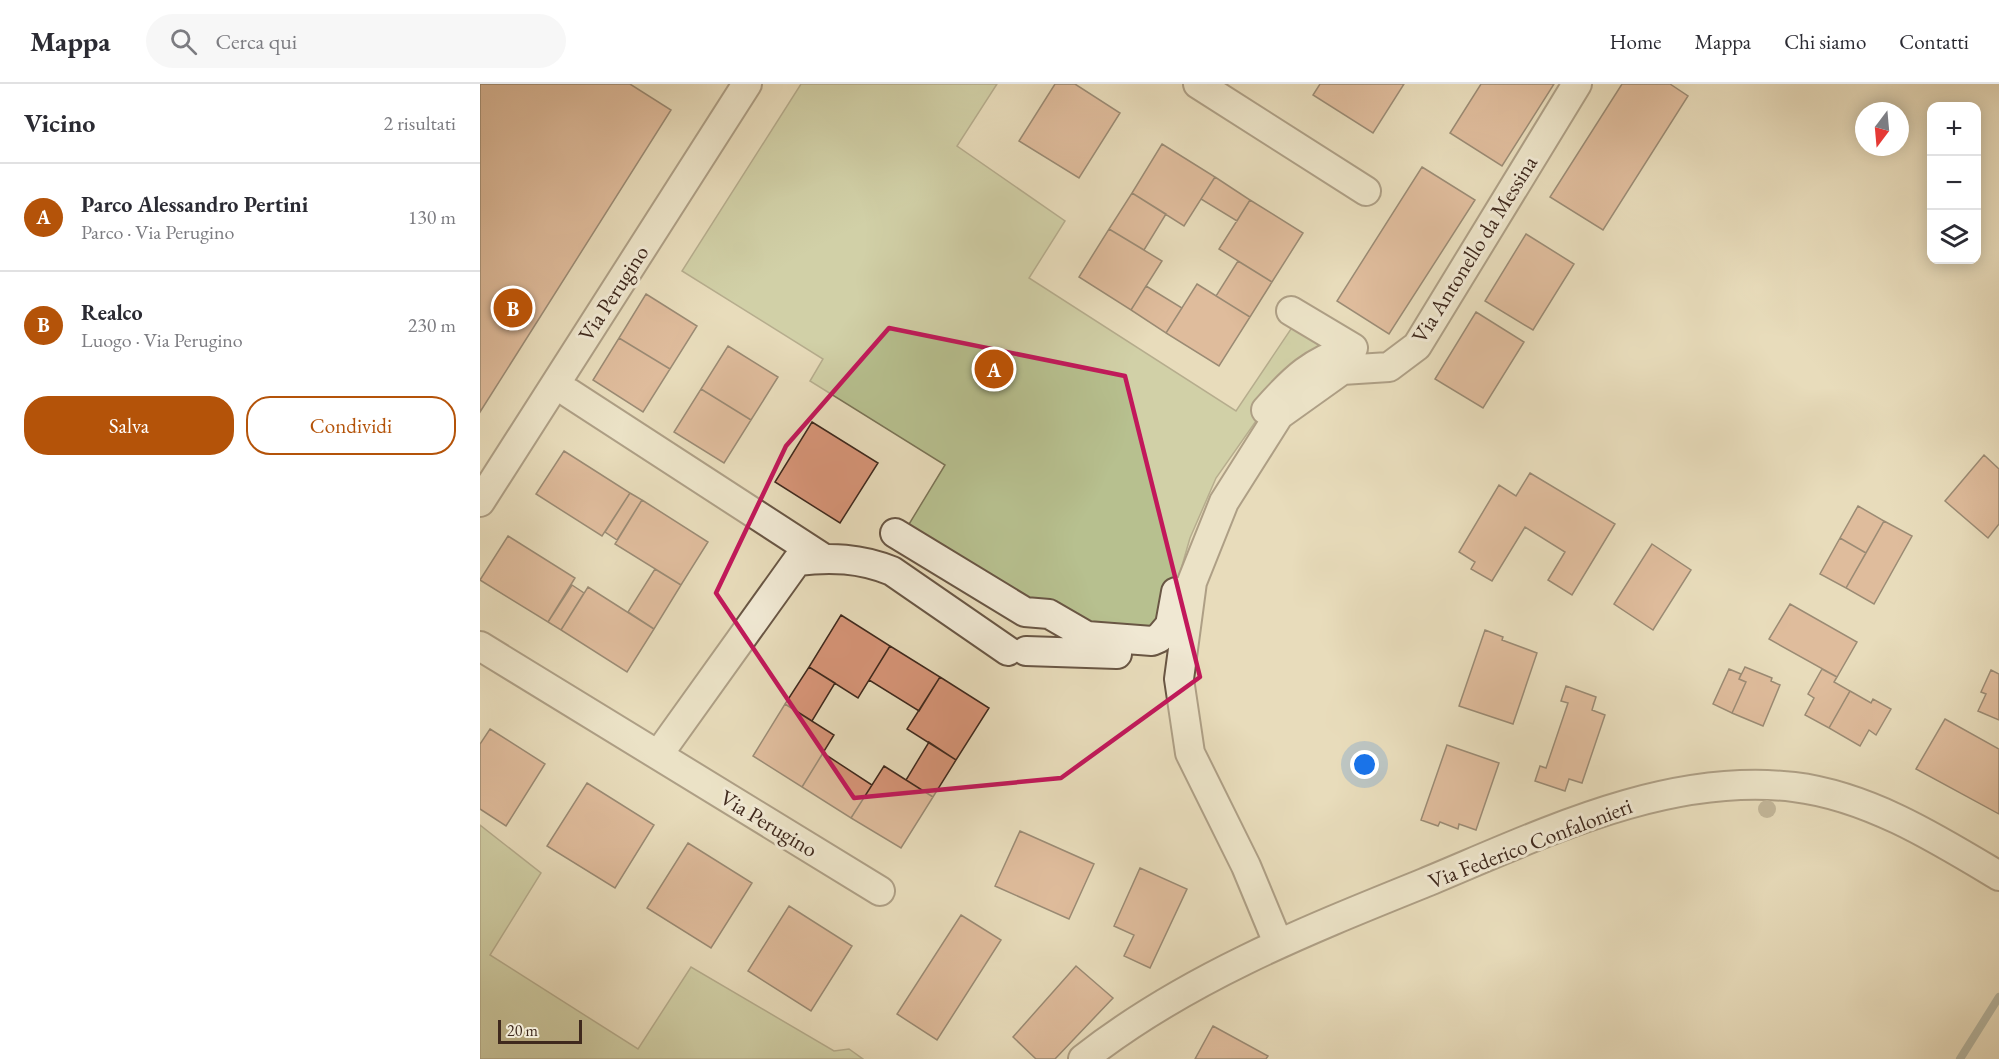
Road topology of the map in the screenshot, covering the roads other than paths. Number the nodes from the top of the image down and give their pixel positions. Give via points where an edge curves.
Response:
1 (747, 84) edge
2 (1198, 84) edge
3 (1577, 84) edge
4 (1366, 191) dead end
5 (1291, 311) dead end
6 (569, 393) dead end
7 (480, 502) edge
8 (895, 533) dead end
9 (824, 558) junction
10 (480, 646) edge
11 (1182, 658) junction
12 (658, 755) junction
13 (1999, 876) edge
14 (880, 891) dead end
15 (1278, 943) junction
16 (1083, 1059) edge

1 - 7 street, Via Perugino
2 - 4 street
3 - 11 street, Via Antonello da Messina via 1417,346 1389,367 1342,370 1279,415 1224,502 1192,582
5 - 8 street via 1353,348 1323,358 1293,380 1264,412 1217,480 1192,538 1170,625 1159,638 1138,641 1087,636 1049,614 1025,612
6 - 9 street
9 - 11 street via 876,564 892,571 1017,651
9 - 12 street via 797,561
10 - 12 street, Via Perugino
11 - 15 street, Via Antonello da Messina via 1179,680 1190,753 1246,866
12 - 14 street, Via Perugino
13 - 15 street, Via Federico Confalonieri via 1896,819 1839,796 1794,787 1745,785 1698,789 1645,799 1576,822
15 - 16 street, Via Federico Confalonieri via 1194,986

